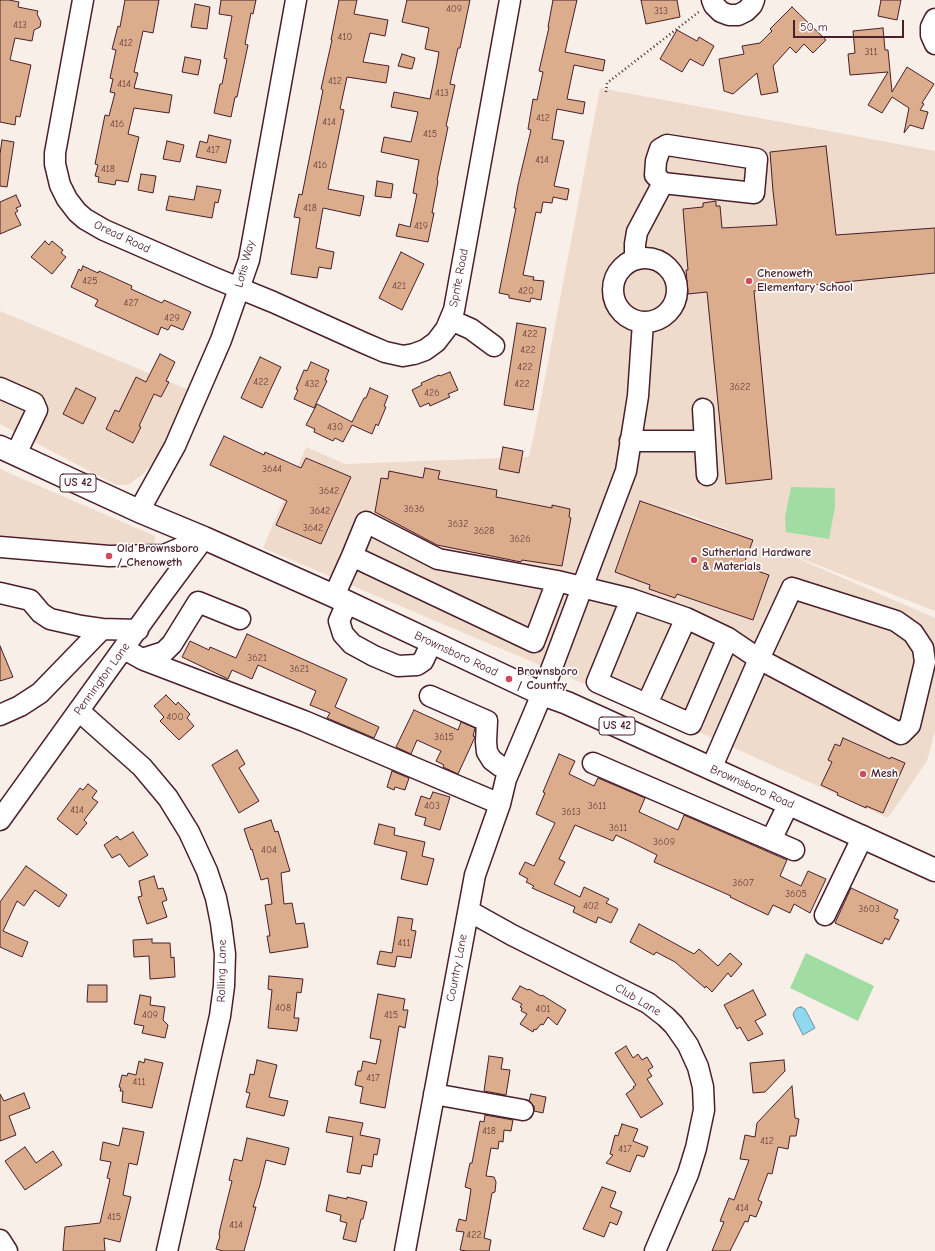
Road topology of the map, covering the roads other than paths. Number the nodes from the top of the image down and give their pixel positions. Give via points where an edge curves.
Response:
1 (83, 0) edge
2 (296, 0) edge
3 (510, 0) edge
4 (754, 0) edge
5 (712, 1) edge
6 (935, 19) edge
7 (935, 44) edge
8 (663, 183) junction
9 (635, 260) junction
10 (239, 288) junction
11 (451, 320) junction
12 (643, 322) junction
13 (494, 346) dead end
14 (0, 388) edge
15 (703, 409) dead end
16 (630, 441) junction
17 (705, 441) junction
18 (8, 450) edge
19 (707, 475) dead end
20 (139, 511) junction
21 (204, 538) junction
22 (0, 547) edge
23 (352, 556) junction
24 (557, 581) junction
25 (582, 587) junction
26 (0, 593) edge
27 (631, 599) junction
28 (340, 600) junction
29 (686, 618) junction
30 (240, 619) dead end
31 (102, 629) junction
32 (138, 630) junction
33 (728, 638) junction
34 (432, 642) junction
35 (929, 644) edge
36 (124, 649) junction
37 (142, 659) junction
38 (759, 659) junction
39 (542, 694) junction
40 (430, 696) dead end
41 (647, 704) junction
42 (79, 711) junction
43 (0, 715) edge
44 (593, 763) dead end
45 (711, 769) junction
46 (510, 770) junction
47 (789, 803) junction
48 (500, 804) junction
49 (0, 820) edge
50 (862, 836) junction
51 (771, 840) junction
52 (794, 850) dead end
53 (935, 870) edge
54 (469, 911) junction
55 (824, 914) dead end
56 (434, 1094) junction
57 (523, 1110) dead end
58 (0, 1240) edge
59 (7, 1251) edge
60 (167, 1251) edge
61 (404, 1251) edge
62 (655, 1251) edge

1 - 10 street, Oread Road via 54,153 56,174 67,199 85,219 104,230
2 - 10 street, Lotis Way via 249,260
3 - 11 street, Sprite Road
4 - 5 street via 746,11 738,15 721,12
6 - 7 street via 931,27
8 - 8 street via 754,193 757,159 666,145 660,149 656,161 655,175
8 - 9 street via 637,232
9 - 12 street via 624,266 616,275 613,288 615,300 621,311 631,319
9 - 12 street via 648,258 660,262 670,269 676,280 677,293 674,305 666,315 655,321
10 - 11 street, Sprite Road via 364,344 403,356 425,350 436,342
10 - 20 street, Lotis Way via 221,340 175,446
11 - 13 street via 471,329
12 - 16 street, Country Lane via 638,396
14 - 18 street via 34,403 36,410
15 - 17 street
16 - 17 street
16 - 25 street, Country Lane via 626,470
17 - 19 street
18 - 20 main road, Brownsboro Road / US 42
20 - 21 main road, Brownsboro Road / US 42
21 - 22 street via 164,555 109,556
21 - 28 main road, Brownsboro Road / US 42
21 - 32 street, Pennington Lane
23 - 24 street via 366,522 438,559
23 - 24 street via 534,642
23 - 28 street
24 - 25 street
25 - 27 street
25 - 39 street, Country Lane
26 - 31 street via 30,600 50,619
27 - 29 street
27 - 41 street via 597,682
28 - 34 main road, Brownsboro Road / US 42
28 - 34 street via 339,621 343,634 352,644 374,656 398,666 417,665 423,661
29 - 33 street
29 - 41 street
30 - 37 street via 198,602 172,644 164,652
31 - 32 street
31 - 43 street via 40,693
32 - 36 street, Pennington Lane
33 - 38 street
33 - 41 street via 691,724
34 - 39 main road, Brownsboro Road / US 42
35 - 38 street via 896,621 792,588
35 - 38 street via 910,725 901,734
36 - 37 street
36 - 42 street, Pennington Lane
37 - 48 street via 304,721
38 - 45 street
39 - 45 main road, Brownsboro Road / US 42
39 - 46 street, Country Lane
40 - 46 street via 487,721 486,752 500,766
42 - 49 street, Pennington Lane
42 - 60 street, Rolling Lane via 142,767 168,798 189,832 207,871 221,922 225,954 220,1016
44 - 51 street
45 - 47 main road, Brownsboro Road / US 42
46 - 48 street, Country Lane
47 - 50 main road, Brownsboro Road / US 42
47 - 51 street
48 - 54 street, Country Lane via 478,864
50 - 53 main road, Brownsboro Road / US 42
50 - 55 street
51 - 52 street
54 - 56 street, Country Lane
54 - 62 street, Club Lane via 648,1003 674,1025 688,1045 703,1087 704,1110 688,1174
56 - 57 street
56 - 61 street, Country Lane
58 - 59 street

